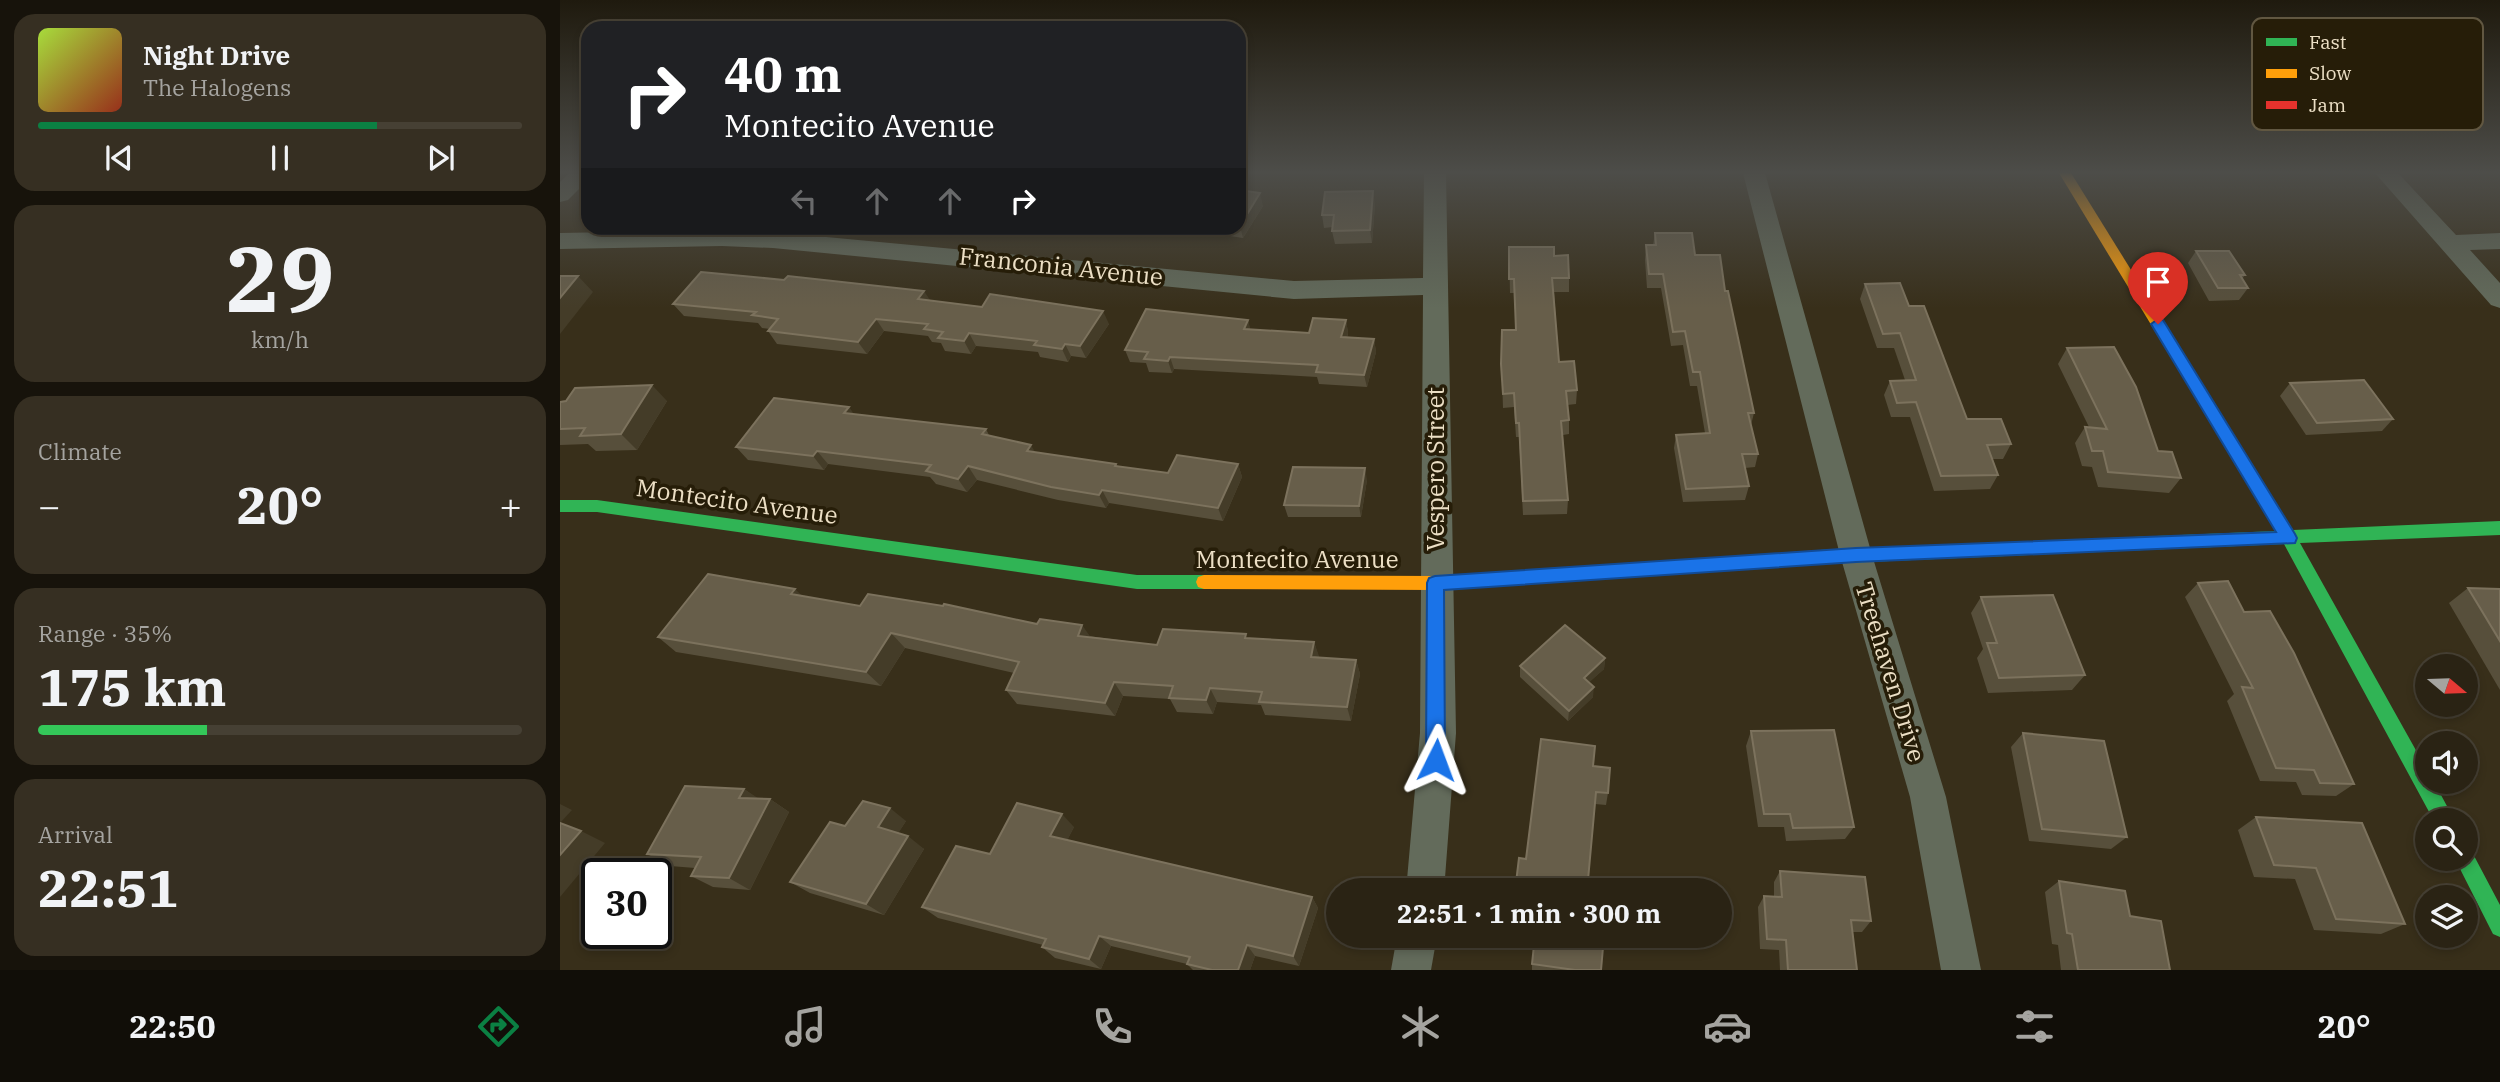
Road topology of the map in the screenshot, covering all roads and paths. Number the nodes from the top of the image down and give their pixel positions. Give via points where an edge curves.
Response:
1 (1435, 218) edge
2 (1766, 218) edge
3 (2094, 218) edge
4 (2427, 218) edge
5 (560, 241) edge
6 (2500, 241) edge
7 (2450, 243) junction
8 (1436, 286) junction
9 (2500, 299) edge
10 (560, 506) edge
11 (2500, 528) edge
12 (2289, 538) junction
13 (1856, 555) junction
14 (1435, 583) junction
15 (2438, 808) edge
16 (2471, 871) edge
17 (1426, 878) edge
18 (2500, 927) edge
19 (1415, 948) edge
20 (1411, 970) edge
21 (1961, 970) edge

1 - 8 street, Vespero Street
2 - 13 street, Treehaven Drive
3 - 12 street
4 - 7 street
5 - 8 street, Franconia Avenue via 747,239 1294,290
6 - 7 street
7 - 9 street
8 - 14 street, Vespero Street
10 - 14 street, Montecito Avenue via 597,506 1137,582
11 - 12 street, Montecito Avenue
12 - 13 street, Montecito Avenue
12 - 15 street
13 - 14 street, Montecito Avenue
13 - 21 street, Treehaven Drive via 1928,797
14 - 17 street, Vespero Street via 1437,733
16 - 18 street
19 - 20 street

